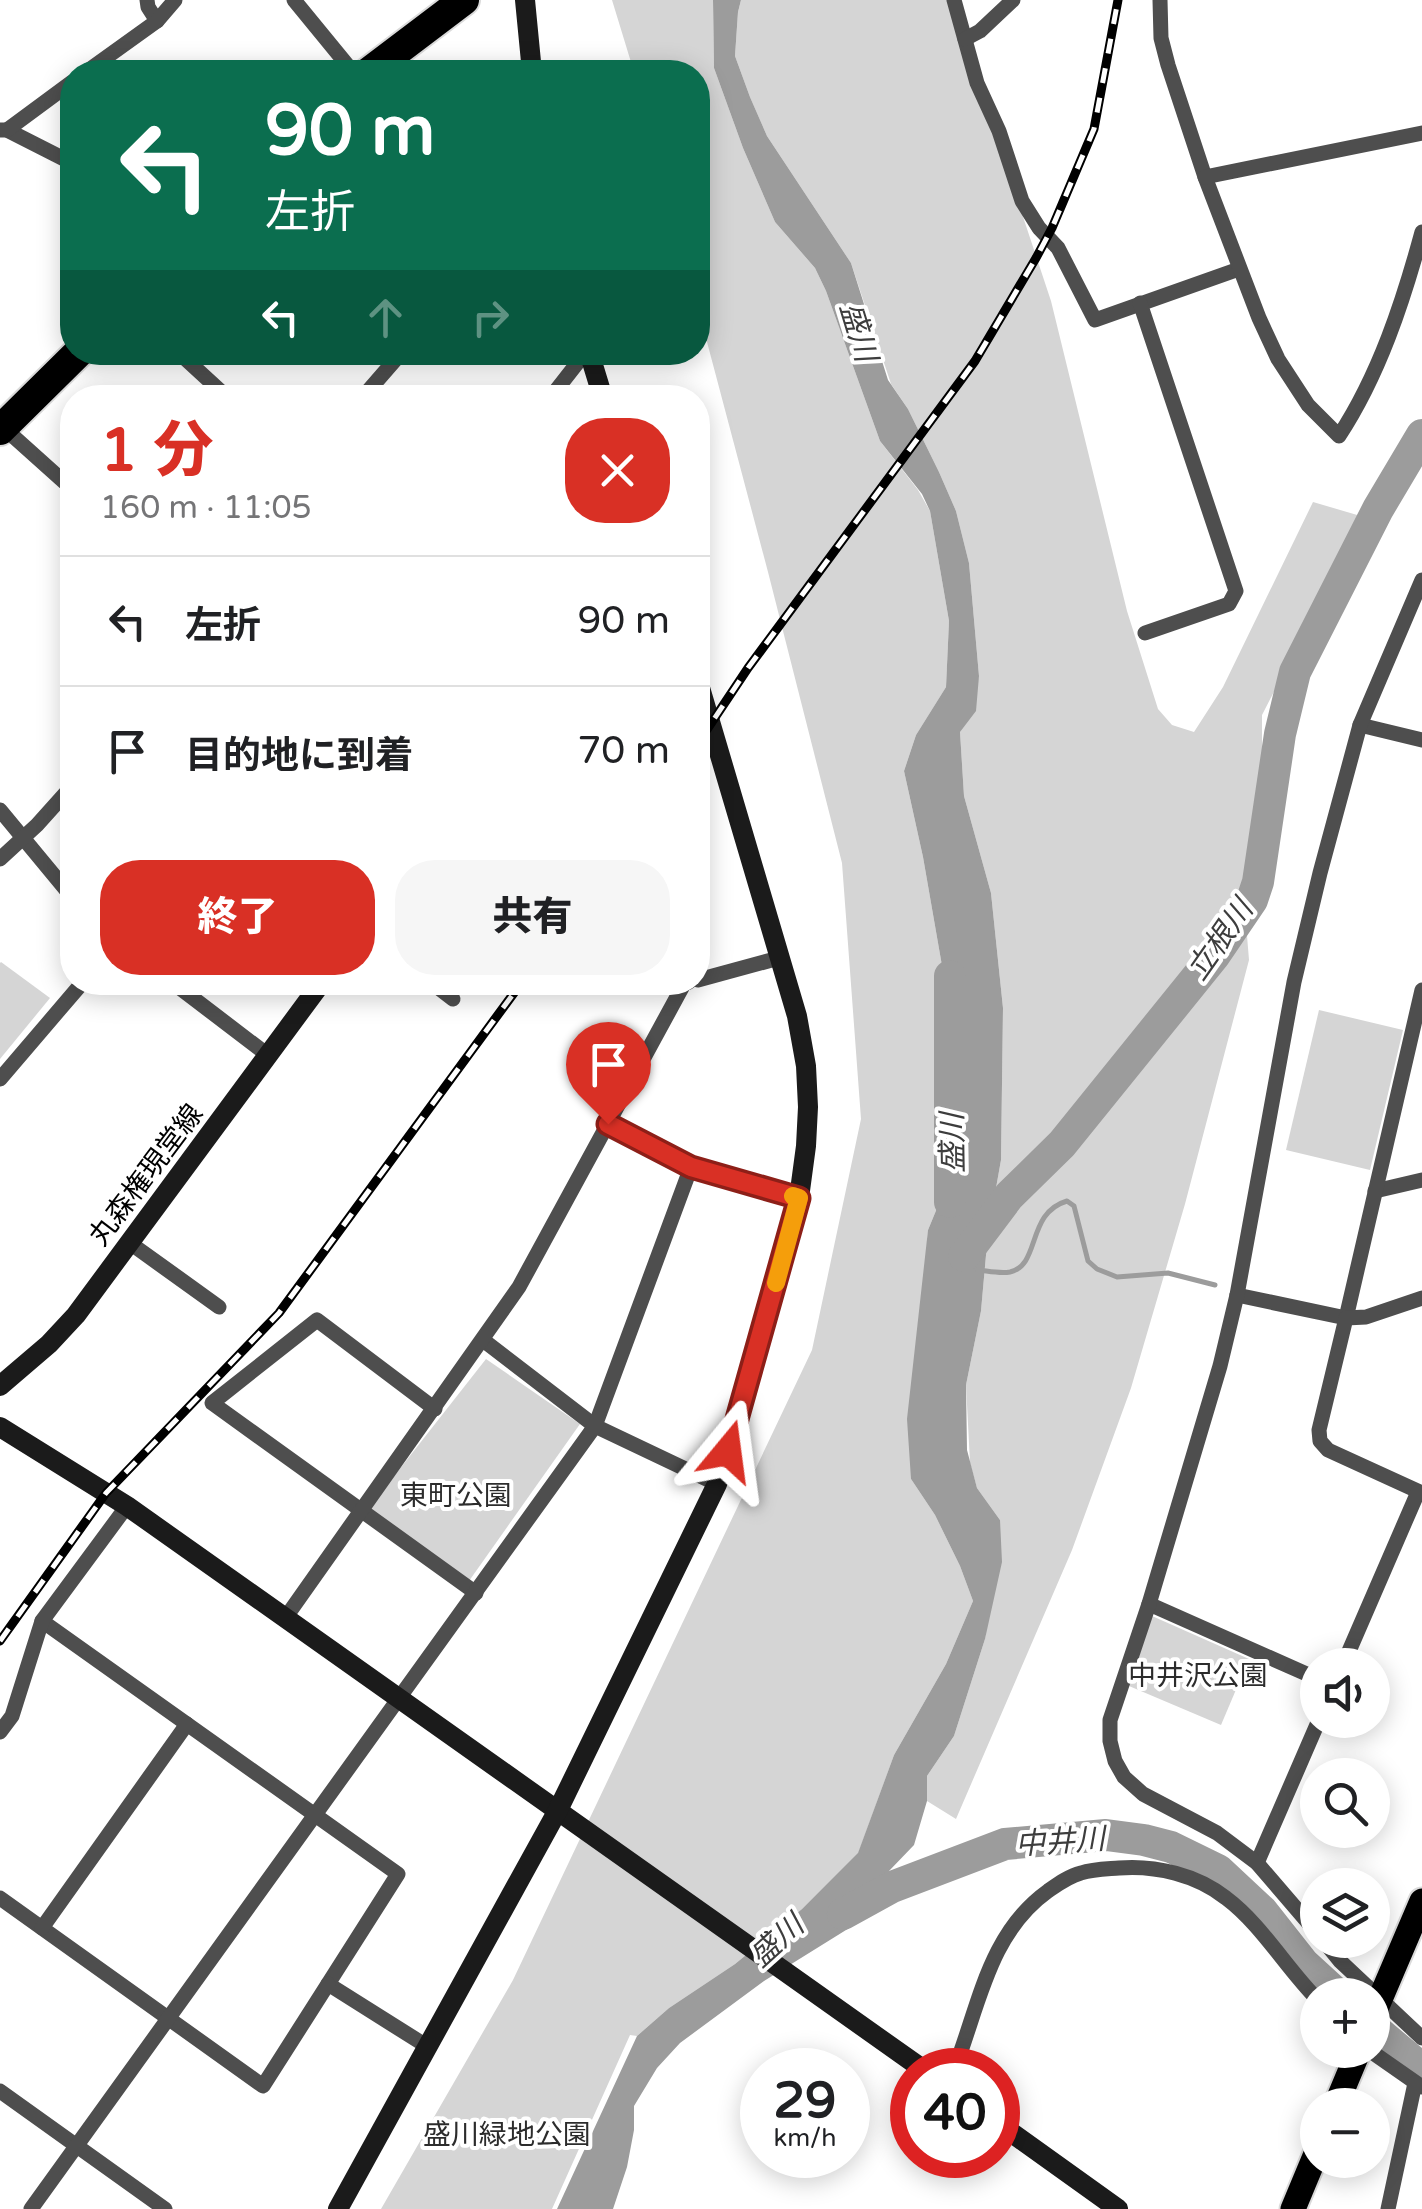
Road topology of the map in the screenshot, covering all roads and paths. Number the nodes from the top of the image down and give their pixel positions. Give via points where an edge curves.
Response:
1 (147, 0) edge
2 (174, 0) edge
3 (294, 0) edge
4 (464, 0) edge
5 (525, 0) edge
6 (954, 0) edge
7 (1013, 0) edge
8 (1160, 0) edge
9 (157, 20) junction
10 (964, 39) junction
11 (102, 60) edge
12 (343, 60) edge
13 (385, 60) edge
14 (531, 60) edge
15 (60, 90) edge
16 (3, 130) edge
17 (1422, 133) edge
18 (60, 157) edge
19 (1206, 177) junction
20 (1422, 232) edge
21 (1240, 269) junction
22 (1140, 303) junction
23 (65, 365) edge
24 (192, 365) edge
25 (577, 365) edge
26 (214, 385) edge
27 (561, 385) edge
28 (3, 422) edge
29 (60, 477) edge
30 (1422, 580) edge
31 (1145, 633) dead end
32 (710, 722) edge
33 (1360, 724) junction
34 (1422, 740) edge
35 (60, 799) edge
36 (0, 810) edge
37 (22, 839) junction
38 (0, 859) edge
39 (60, 883) edge
40 (780, 958) junction
41 (710, 977) edge
42 (1422, 990) edge
43 (72, 995) edge
44 (189, 995) edge
45 (313, 995) edge
46 (448, 995) edge
47 (678, 995) edge
48 (453, 999) dead end
49 (1419, 1015) edge
50 (269, 1056) junction
51 (0, 1078) edge
52 (608, 1124) junction
53 (691, 1167) junction
54 (1422, 1180) edge
55 (1375, 1190) junction
56 (799, 1198) junction
57 (130, 1243) junction
58 (1237, 1295) junction
59 (1422, 1298) edge
60 (219, 1307) dead end
61 (1346, 1318) junction
62 (483, 1340) junction
63 (0, 1386) edge
64 (434, 1409) junction
65 (594, 1426) junction
66 (0, 1427) edge
67 (717, 1484) junction
68 (1420, 1492) edge
69 (127, 1506) junction
70 (363, 1510) junction
71 (476, 1593) junction
72 (1149, 1604) junction
73 (286, 1616) junction
74 (42, 1621) junction
75 (1351, 1648) edge
76 (1300, 1671) edge
77 (398, 1697) junction
78 (186, 1724) junction
79 (0, 1732) edge
80 (1312, 1738) edge
81 (558, 1810) junction
82 (314, 1814) junction
83 (1257, 1863) junction
84 (0, 1898) edge
85 (1422, 1902) edge
86 (1300, 1913) edge
87 (42, 1928) junction
88 (1337, 1958) edge
89 (1353, 1978) edge
90 (1389, 1978) edge
91 (1300, 1979) edge
92 (328, 1984) junction
93 (1390, 2017) edge
94 (168, 2018) junction
95 (1422, 2038) edge
96 (428, 2048) junction
97 (893, 2048) edge
98 (961, 2048) edge
99 (1390, 2065) edge
100 (1418, 2085) edge
101 (0, 2091) edge
102 (1020, 2139) edge
103 (77, 2146) junction
104 (1305, 2178) edge
105 (32, 2209) edge
106 (164, 2209) edge
107 (338, 2209) edge
108 (1118, 2209) edge
109 (1292, 2209) edge
110 (1388, 2209) edge

1 - 9 street
2 - 9 street
3 - 12 street
4 - 13 highway
5 - 14 street
6 - 10 street
7 - 10 street
8 - 19 street via 1161,38
9 - 11 street
10 - 22 street via 1022,201 1058,248 1094,320
15 - 16 street
16 - 18 street
17 - 19 street
19 - 21 street
20 - 21 street via 1360,404 1339,436 1308,405 1278,359
21 - 22 street
22 - 31 street via 1236,592 1229,604
23 - 28 highway
24 - 26 street
25 - 27 street
28 - 29 street
30 - 33 street
32 - 40 street
33 - 34 street
33 - 58 street via 1294,982
35 - 37 street
36 - 37 street
37 - 38 street
37 - 39 street
40 - 41 street
40 - 56 street via 806,1066
42 - 49 street
43 - 51 street
44 - 50 street
45 - 50 street, 丸森権現堂線
46 - 48 street
47 - 52 street
49 - 55 street
50 - 57 street, 丸森権現堂線
52 - 53 street
52 - 62 street via 520,1287
53 - 56 street
53 - 65 street
54 - 55 street
55 - 61 street
56 - 67 street
57 - 60 street
57 - 63 street, 丸森権現堂線 via 76,1316
58 - 61 street
58 - 72 street
59 - 61 street via 1366,1318
61 - 68 street via 1320,1441
62 - 64 street
62 - 65 street
64 - 70 street
64 - 70 street via 317,1320 212,1403
65 - 67 street
65 - 71 street
66 - 69 street
67 - 81 street
68 - 75 street
69 - 73 street
69 - 74 street
70 - 71 street
70 - 73 street
71 - 77 street
72 - 76 street
72 - 83 street via 1110,1720 1114,1761 1144,1794
73 - 77 street
74 - 78 street
74 - 79 street via 12,1716
77 - 81 street
77 - 82 street
78 - 82 street
78 - 87 street
80 - 83 street
81 - 96 street
81 - 97 street
82 - 92 street via 398,1874
82 - 94 street
83 - 86 street
84 - 87 street
85 - 90 main road
87 - 94 street
88 - 89 street
91 - 98 street via 1242,1911 1207,1884 1156,1869 1081,1872 1040,1898 1002,1942
92 - 94 street via 264,2086
92 - 96 street
93 - 95 street
94 - 103 street
96 - 107 street
99 - 100 street
100 - 110 street
101 - 103 street
102 - 108 street
103 - 105 street
103 - 106 street
104 - 109 main road

